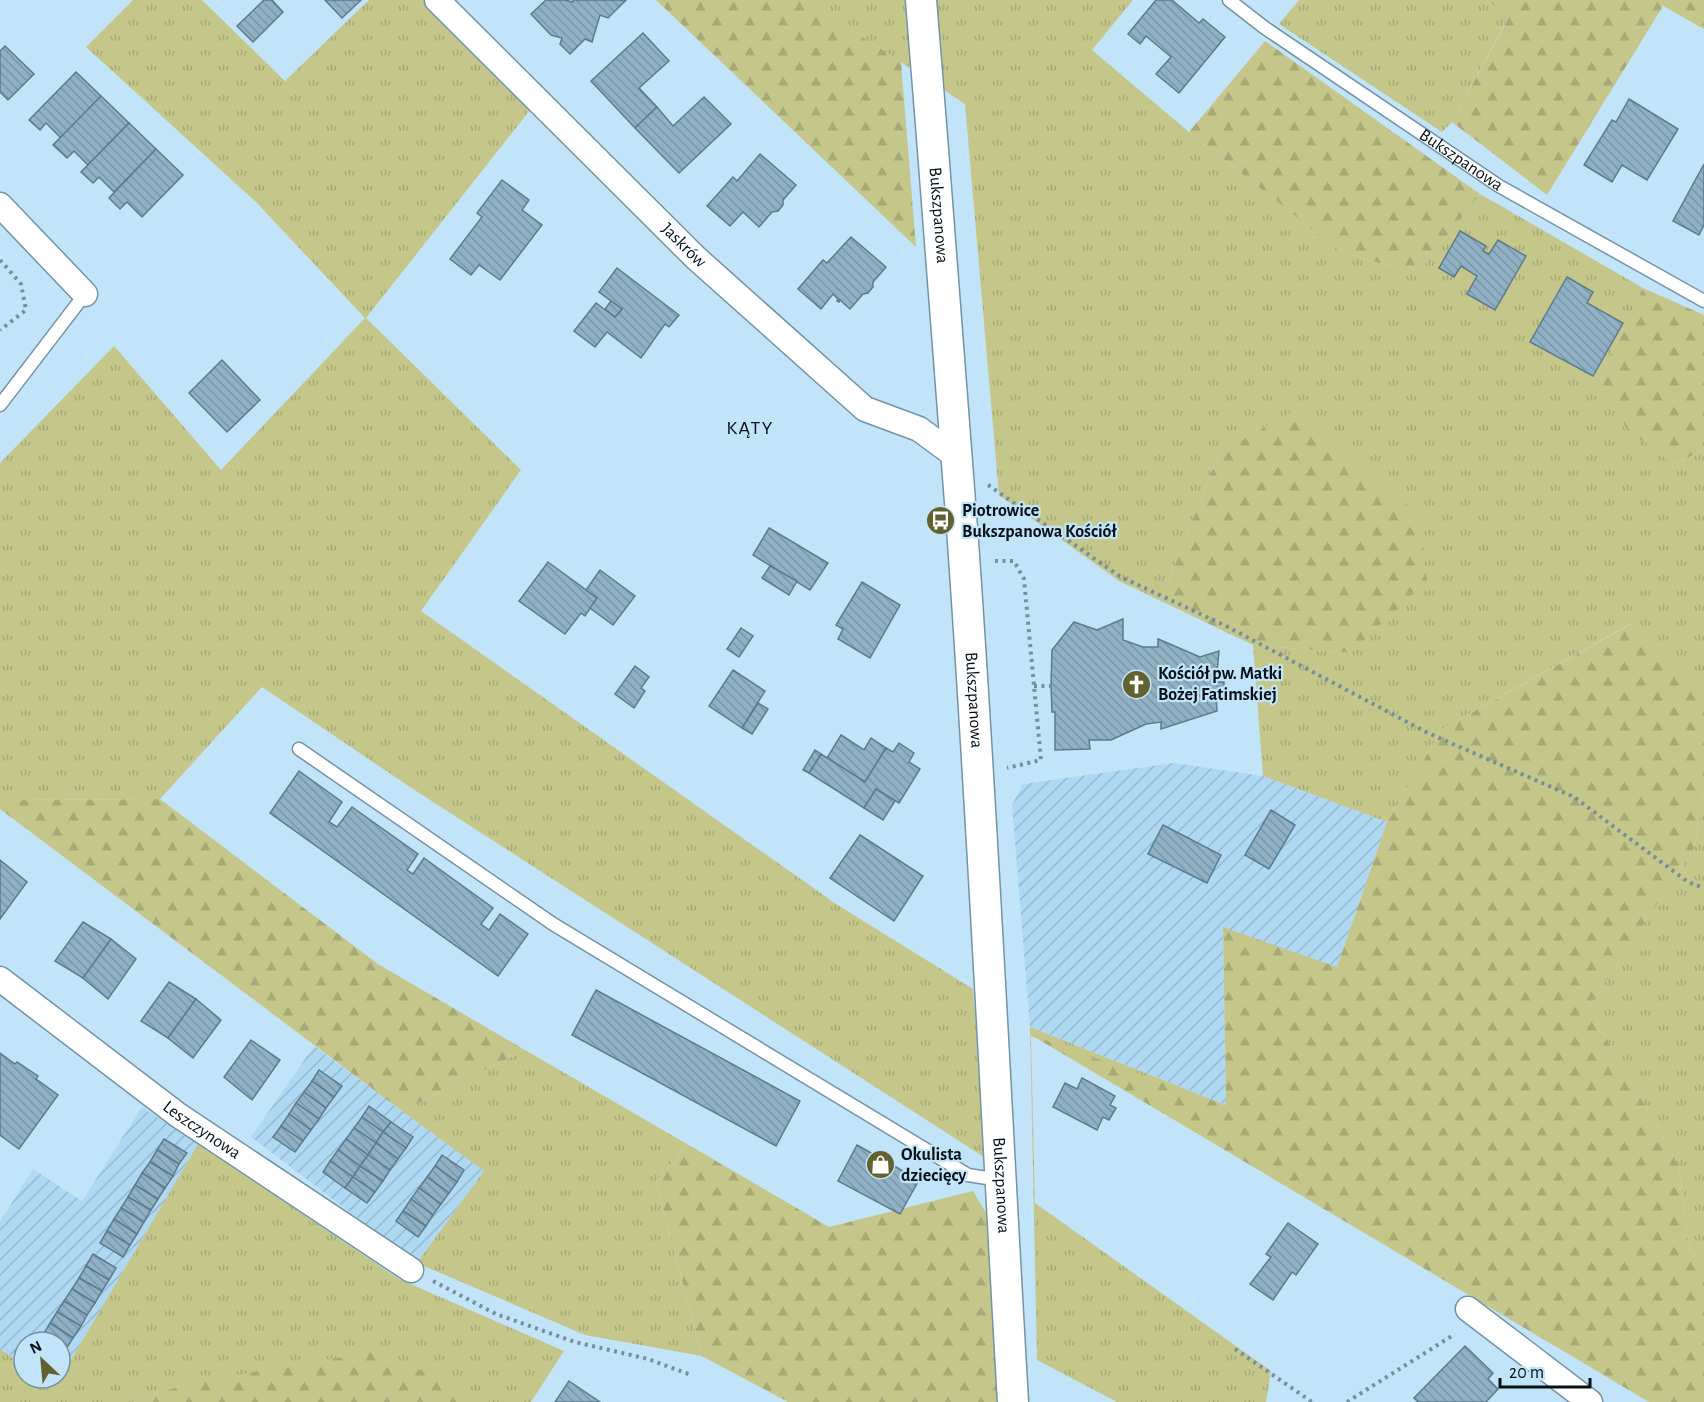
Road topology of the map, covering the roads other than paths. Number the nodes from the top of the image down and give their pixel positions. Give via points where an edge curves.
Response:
1 (437, 0) edge
2 (921, 0) edge
3 (1229, 0) edge
4 (0, 206) edge
5 (85, 294) joint
6 (1704, 301) edge
7 (0, 405) edge
8 (957, 457) junction
9 (299, 749) dead end
10 (0, 979) edge
11 (1000, 1180) junction
12 (411, 1270) road end
13 (1474, 1314) road end
14 (1013, 1402) edge
15 (1590, 1402) edge

1 - 8 street, Jaskrów via 696,258 865,408 919,429
2 - 8 street, Bukszpanowa
3 - 6 lane, Bukszpanowa via 1498,186
4 - 5 street
5 - 7 lane
8 - 11 street, Bukszpanowa
9 - 11 lane via 553,924 968,1175
10 - 12 street, Leszczynowa via 178,1115
11 - 14 street, Bukszpanowa
13 - 15 street

